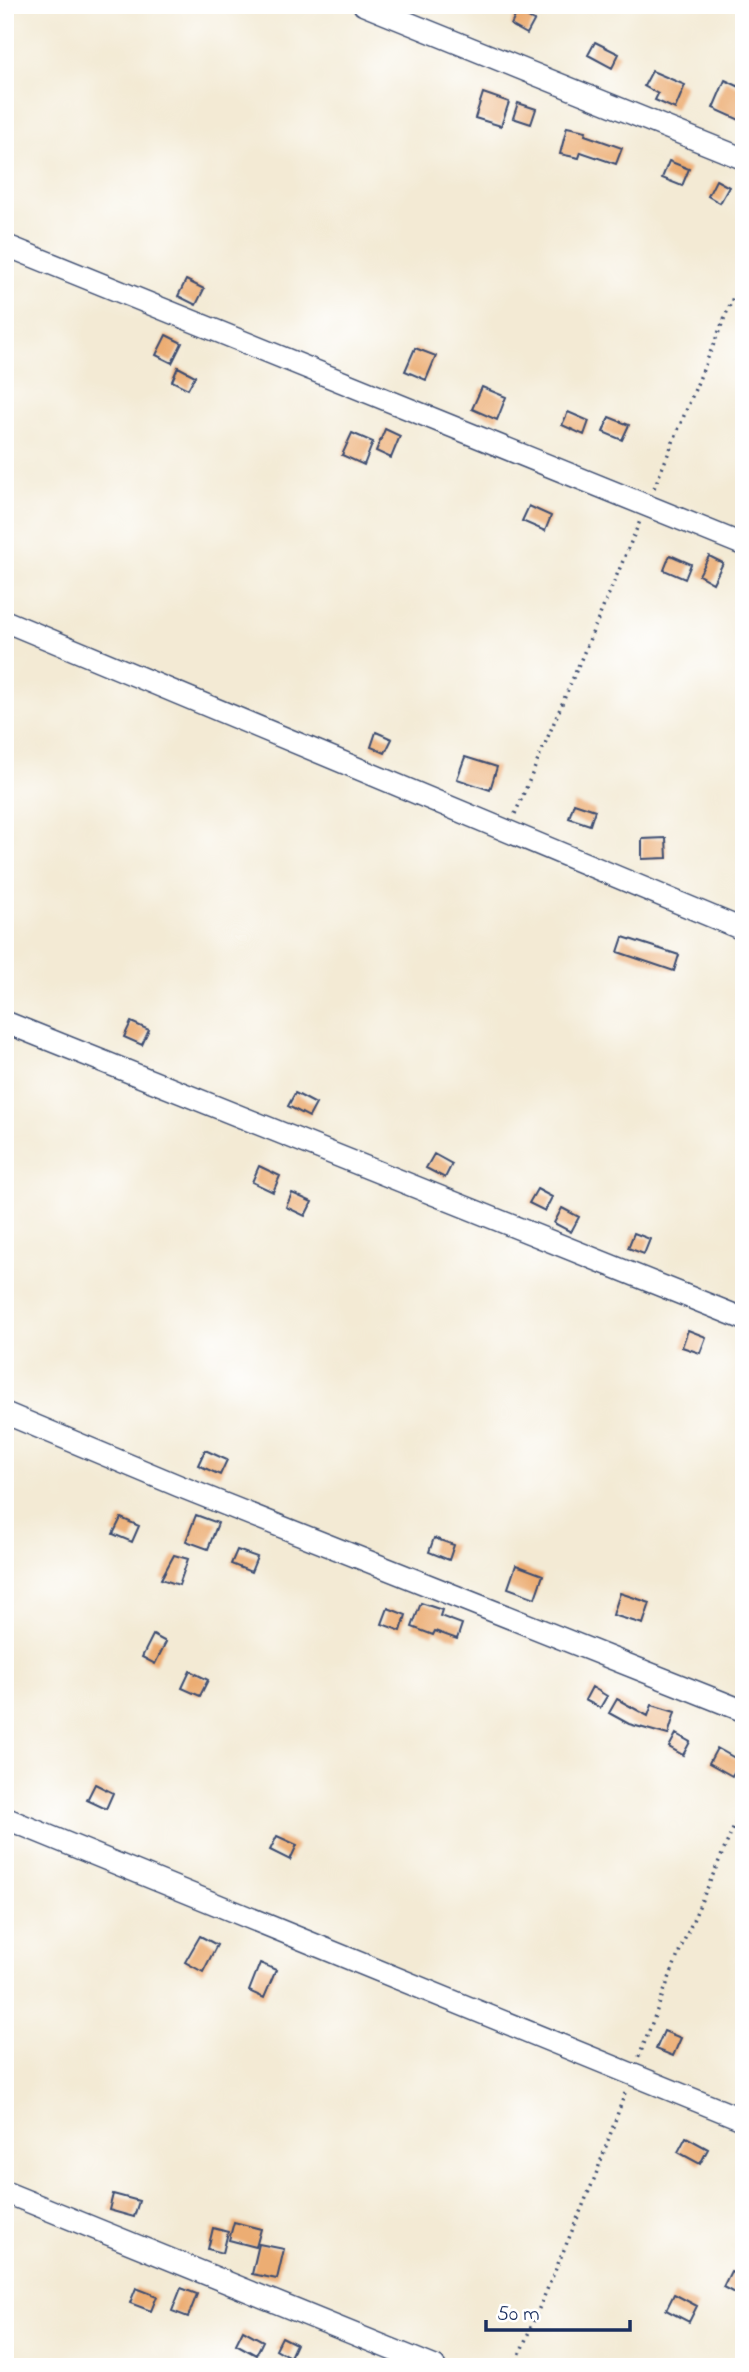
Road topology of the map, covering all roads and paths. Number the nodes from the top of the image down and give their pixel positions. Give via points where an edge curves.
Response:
1 (364, 5) edge
2 (744, 159) edge
3 (5, 245) edge
4 (744, 271) edge
5 (647, 505) junction
6 (744, 545) edge
7 (5, 621) edge
8 (508, 832) junction
9 (744, 930) edge
10 (5, 1022) edge
11 (744, 1319) edge
12 (5, 1413) edge
13 (744, 1711) edge
14 (5, 1818) edge
15 (744, 2120) edge
16 (5, 2192) edge
17 (435, 2367) edge

1 - 2 street
3 - 5 street
4 - 5 path
5 - 6 street
5 - 8 path
7 - 8 street
8 - 9 street
10 - 11 street
12 - 13 street
14 - 15 street
16 - 17 street

